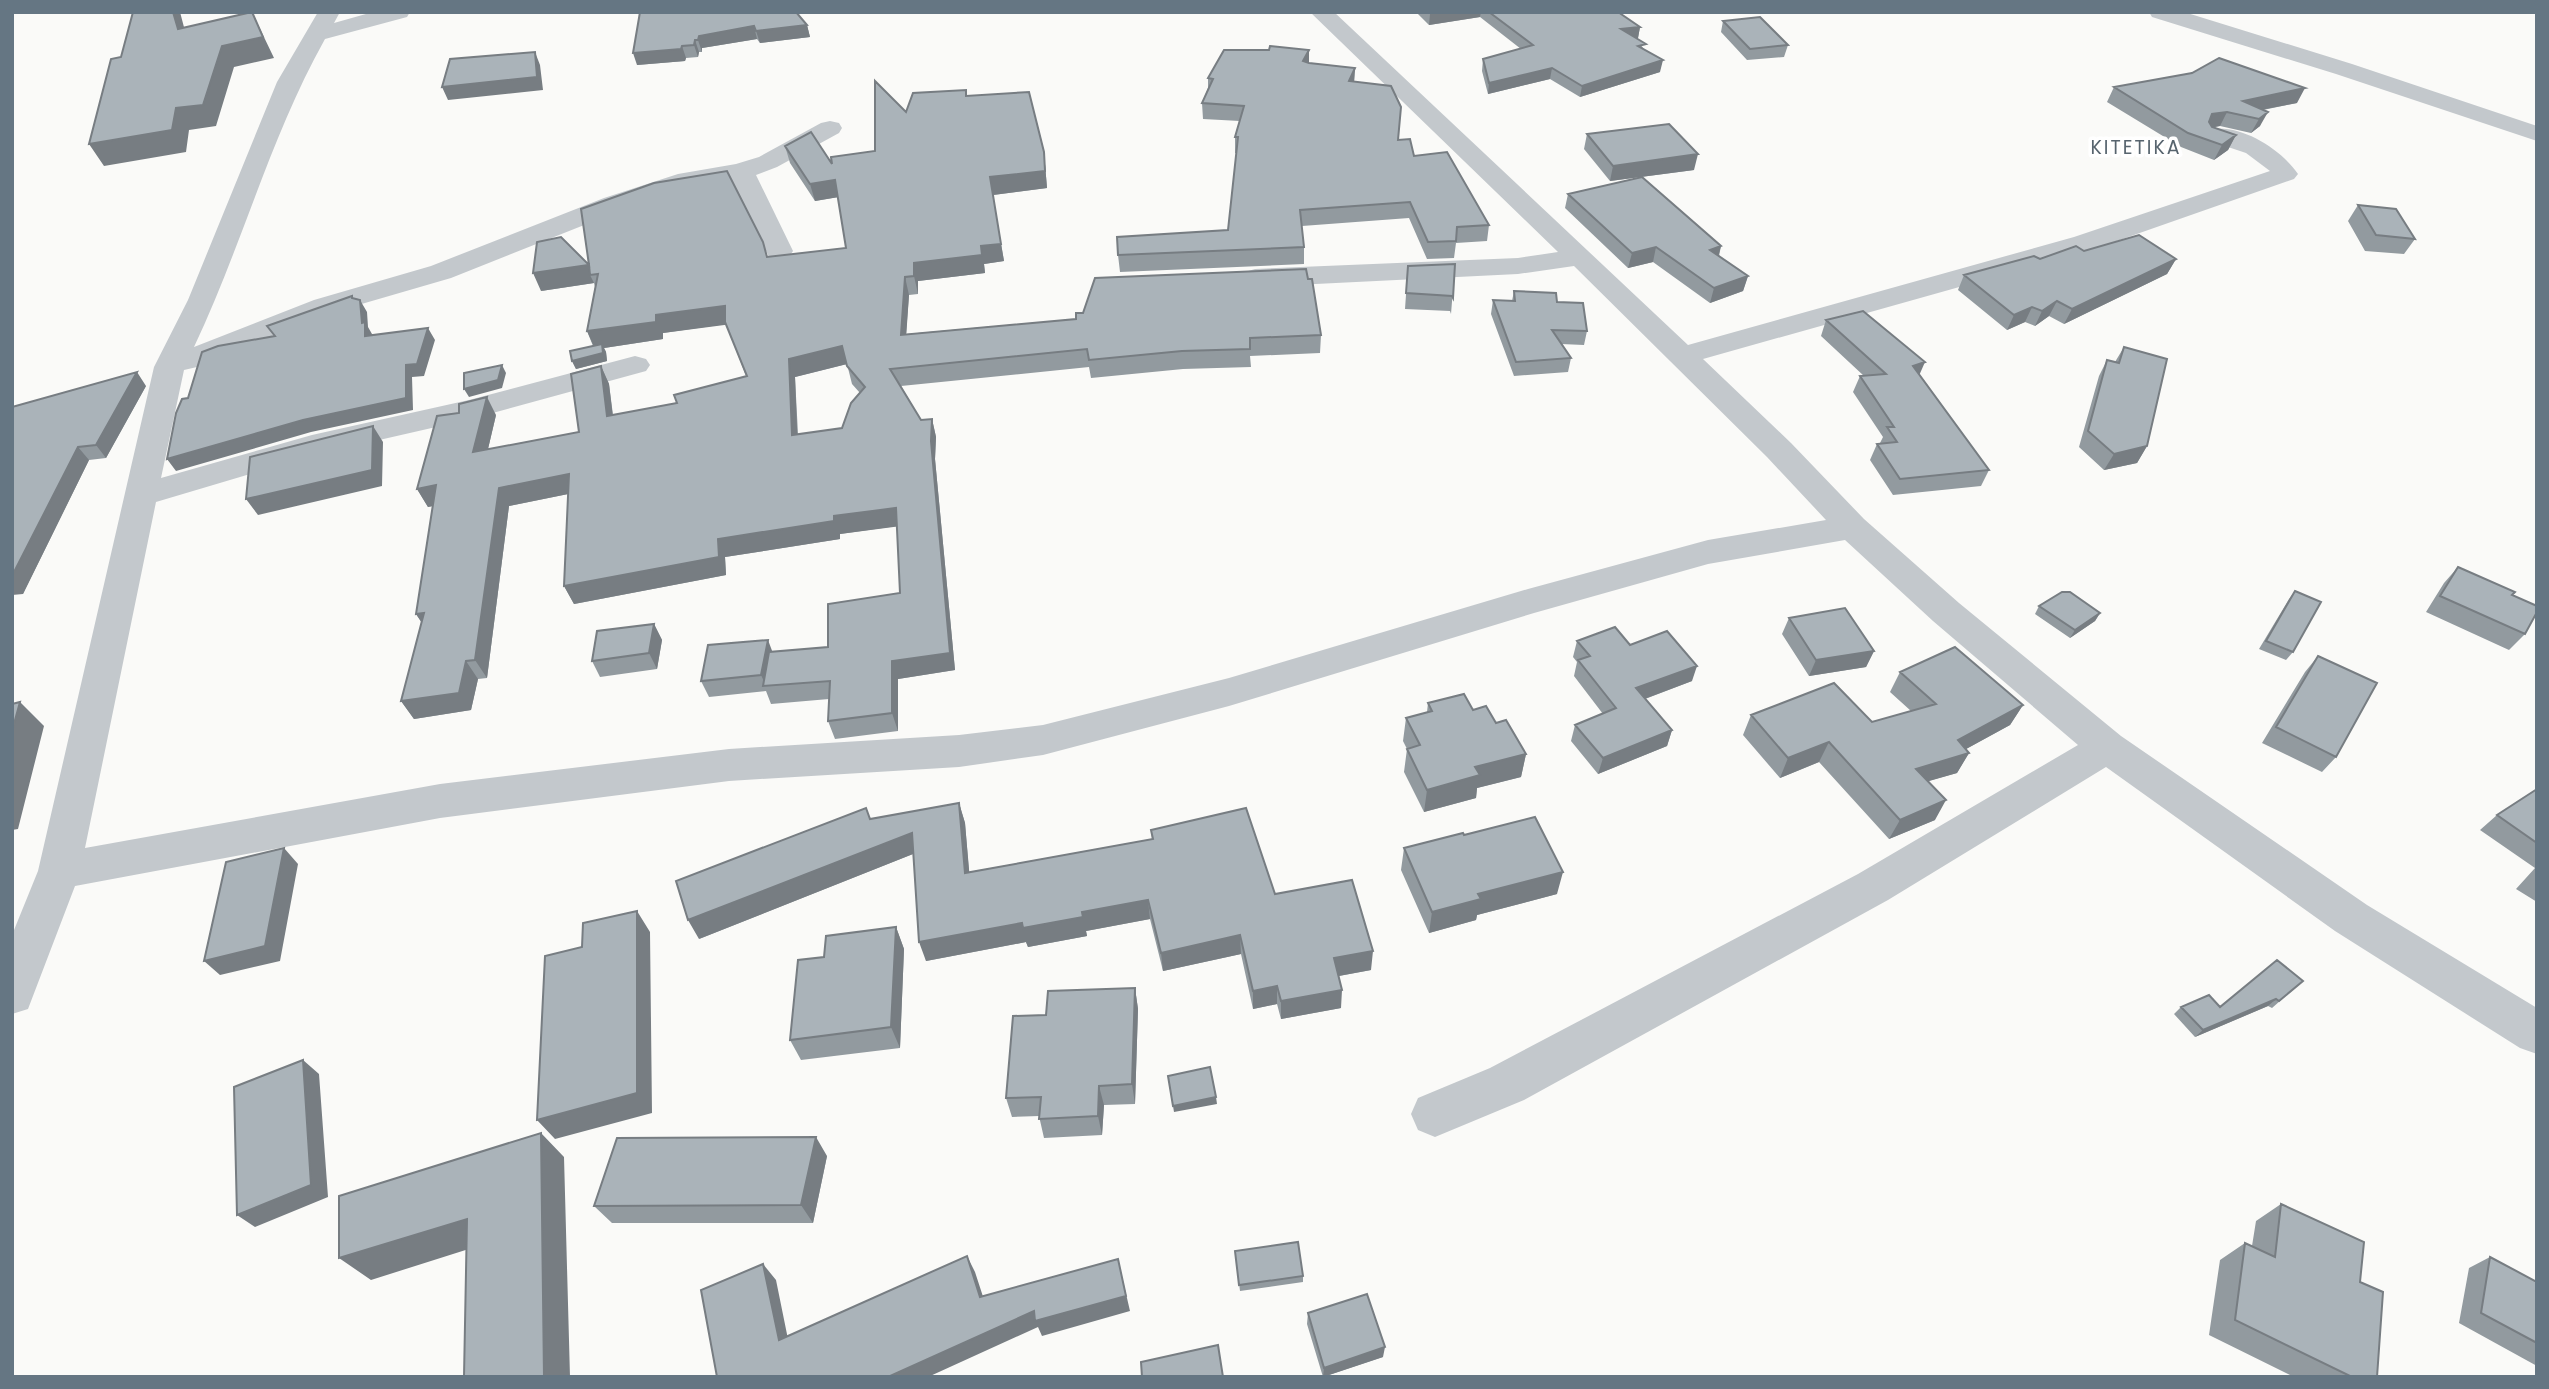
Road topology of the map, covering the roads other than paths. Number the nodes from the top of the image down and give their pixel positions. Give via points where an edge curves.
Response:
1 (399, 12) edge
2 (1321, 12) edge
3 (2160, 12) edge
4 (321, 23) edge
5 (830, 128) dead end
6 (2537, 134) edge
7 (2216, 135) edge
8 (741, 171) junction
9 (779, 251) dead end
10 (1580, 257) junction
11 (1223, 279) edge
12 (1680, 356) junction
13 (635, 365) dead end
14 (156, 370) junction
15 (141, 495) junction
16 (1852, 527) junction
17 (2107, 747) junction
18 (59, 871) junction
19 (12, 994) edge
20 (2537, 1033) edge
21 (1435, 1114) dead end

1 - 4 street
2 - 10 street
3 - 6 street
4 - 14 street via 289,82 202,300
5 - 8 street via 768,162
7 - 12 street via 2266,153 2285,174 2004,267
8 - 9 street
8 - 14 street via 687,180 613,204 441,272 324,306
10 - 11 street via 1518,266
10 - 12 street
12 - 16 street
13 - 15 street via 312,446
14 - 15 street
15 - 18 street
16 - 17 street
16 - 18 street via 1708,552 1229,692 1043,740 959,751 729,765 440,800
17 - 20 street via 2351,918
17 - 21 street via 1861,894 1507,1084
18 - 19 street

